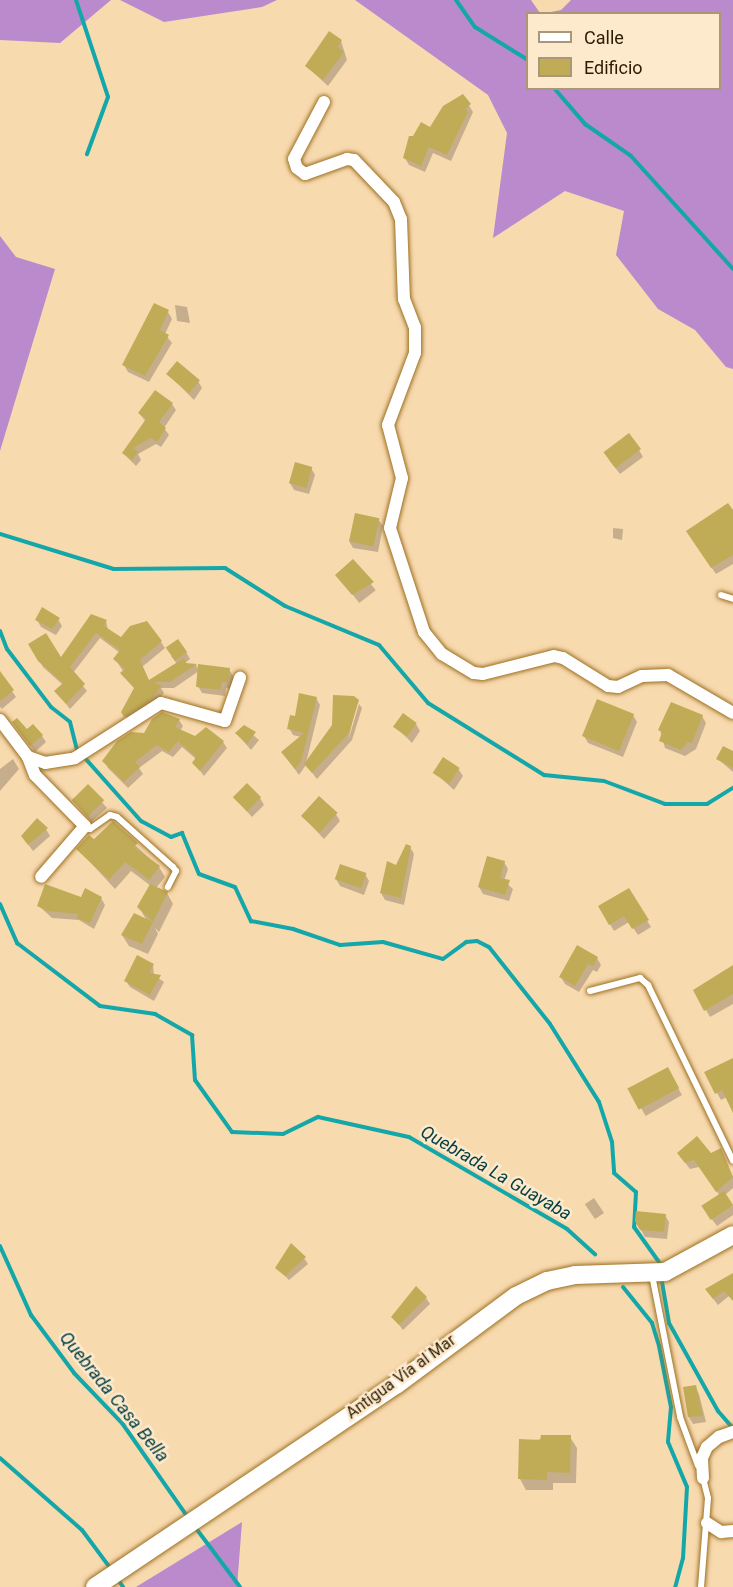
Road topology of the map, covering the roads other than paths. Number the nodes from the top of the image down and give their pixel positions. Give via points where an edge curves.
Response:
1 (324, 102) dead end
2 (721, 595) dead end
3 (733, 599) edge
4 (240, 678) dead end
5 (733, 713) edge
6 (0, 720) edge
7 (28, 757) junction
8 (84, 828) junction
9 (41, 877) dead end
10 (168, 887) dead end
11 (590, 991) dead end
12 (732, 1156) edge
13 (733, 1235) edge
14 (652, 1272) junction
15 (733, 1432) edge
16 (703, 1478) junction
17 (706, 1524) junction
18 (733, 1531) edge
19 (105, 1581) edge
20 (701, 1587) edge

1 - 5 street via 294,159 297,168 304,174 354,160 394,202 402,219 404,299 415,327 416,353 388,425 402,478 390,528 424,632 442,654 474,673 489,673 554,656 608,686 618,687 642,676 668,675
2 - 3 lane
4 - 7 street via 225,721 161,703 75,758 45,763
6 - 7 street
7 - 8 street via 34,775 82,820
8 - 9 street
8 - 10 lane via 90,829 110,814 117,817 176,871
11 - 12 lane via 640,978 648,985
13 - 14 main road, Antigua Vía al Mar via 688,1263 665,1272
14 - 16 lane via 680,1417
14 - 19 main road, Antigua Vía al Mar via 575,1275 547,1281 516,1296 396,1385
15 - 16 street via 707,1447 702,1458
16 - 17 lane via 708,1498
17 - 18 street via 721,1532
17 - 20 lane

